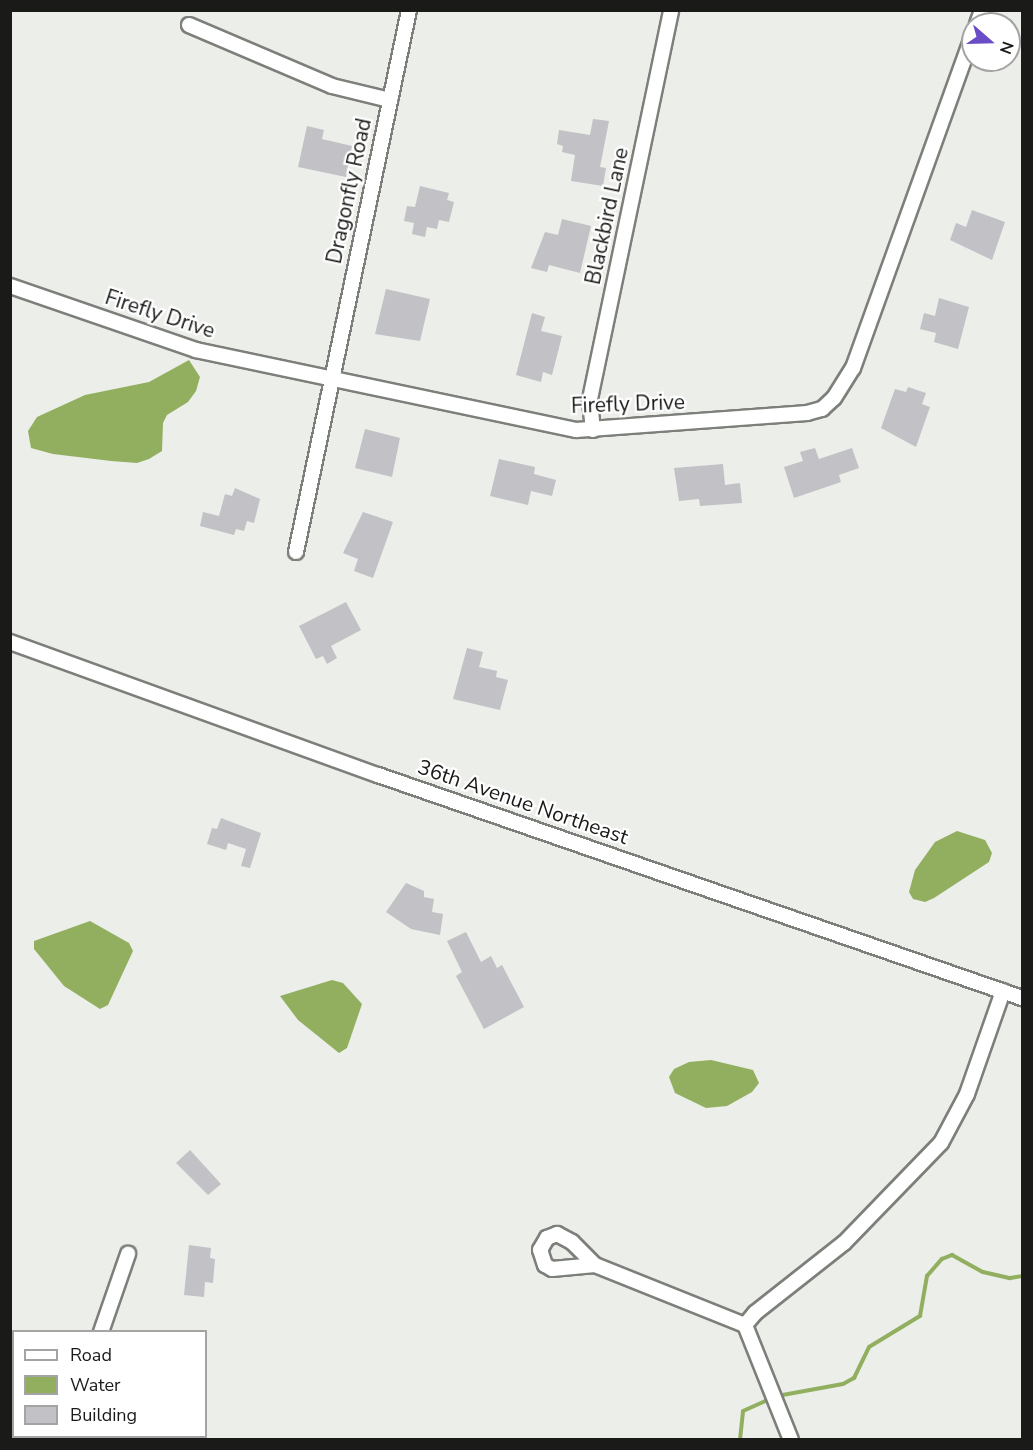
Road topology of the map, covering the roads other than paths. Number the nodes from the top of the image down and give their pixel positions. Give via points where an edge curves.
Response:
1 (409, 10) edge
2 (671, 10) edge
3 (189, 25) dead end
4 (961, 68) edge
5 (390, 100) junction
6 (10, 286) edge
7 (331, 380) junction
8 (593, 430) junction
9 (296, 552) dead end
10 (10, 642) edge
11 (1003, 991) junction
12 (1023, 998) edge
13 (128, 1254) dead end
14 (595, 1265) dead end
15 (745, 1325) junction
16 (102, 1330) edge
17 (791, 1440) edge

1 - 5 street, Dragonfly Road
2 - 8 street, Blackbird Lane via 590,399
3 - 5 street via 332,86
4 - 8 street, Firefly Drive via 853,368 834,398 822,409 807,413
5 - 7 street, Dragonfly Road
6 - 7 street, Firefly Drive via 177,345
7 - 8 street, Firefly Drive
7 - 9 street, Dragonfly Road
10 - 11 street, 36th Avenue Northeast via 378,775
11 - 12 street, 36th Avenue Northeast
11 - 15 street via 966,1094 940,1143 844,1243
13 - 16 street
14 - 15 street
15 - 17 street

